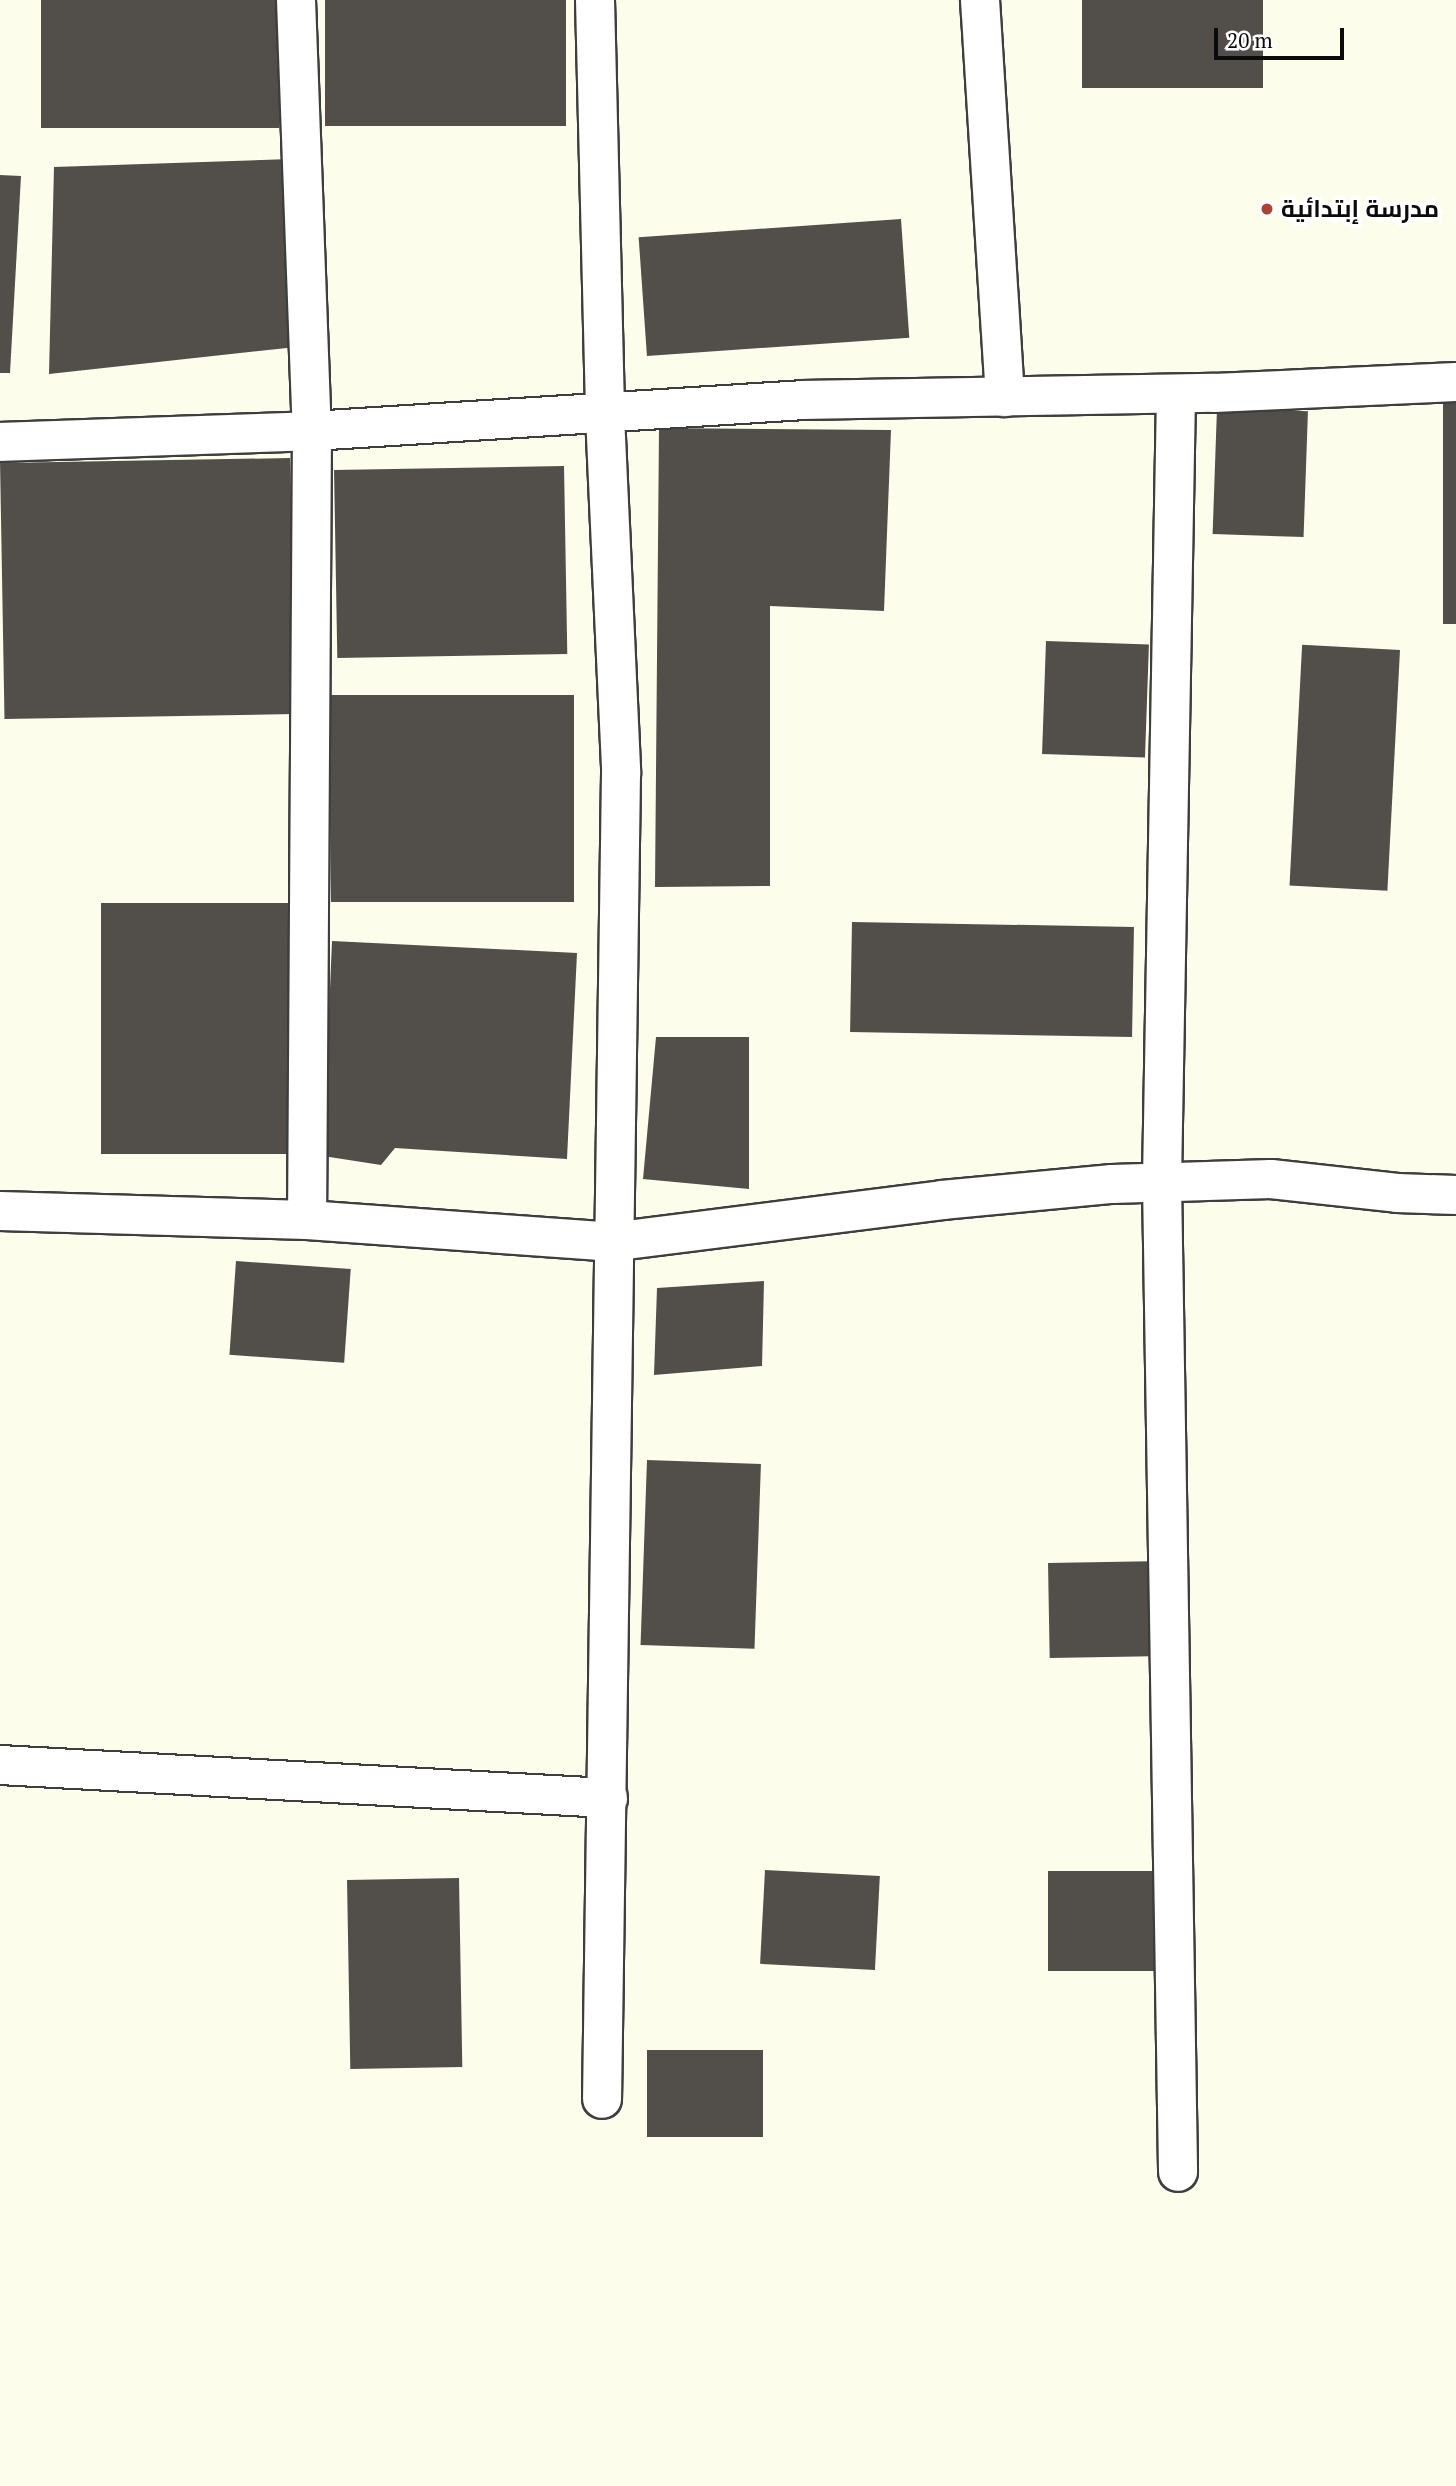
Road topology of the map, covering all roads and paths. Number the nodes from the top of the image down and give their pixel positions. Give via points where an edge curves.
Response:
1 (296, 0) edge
2 (595, 0) edge
3 (981, 0) edge
4 (1456, 382) edge
5 (1176, 394) junction
6 (1005, 397) junction
7 (605, 415) junction
8 (313, 432) junction
9 (0, 442) edge
10 (1163, 1183) junction
11 (1456, 1195) edge
12 (0, 1211) edge
13 (307, 1220) junction
14 (611, 1242) junction
15 (0, 1765) edge
16 (608, 1798) junction
17 (602, 2099) dead end
18 (1178, 2172) dead end

1 - 8 street
2 - 7 street
3 - 6 street
4 - 5 street
5 - 6 street
5 - 10 street
6 - 7 street via 801,400
7 - 8 street
7 - 14 street via 621,774
8 - 9 street
8 - 13 street
10 - 11 street via 1271,1179
10 - 14 street via 942,1200
10 - 18 street
12 - 13 street
13 - 14 street
14 - 16 street via 614,1526
15 - 16 street
16 - 17 street

